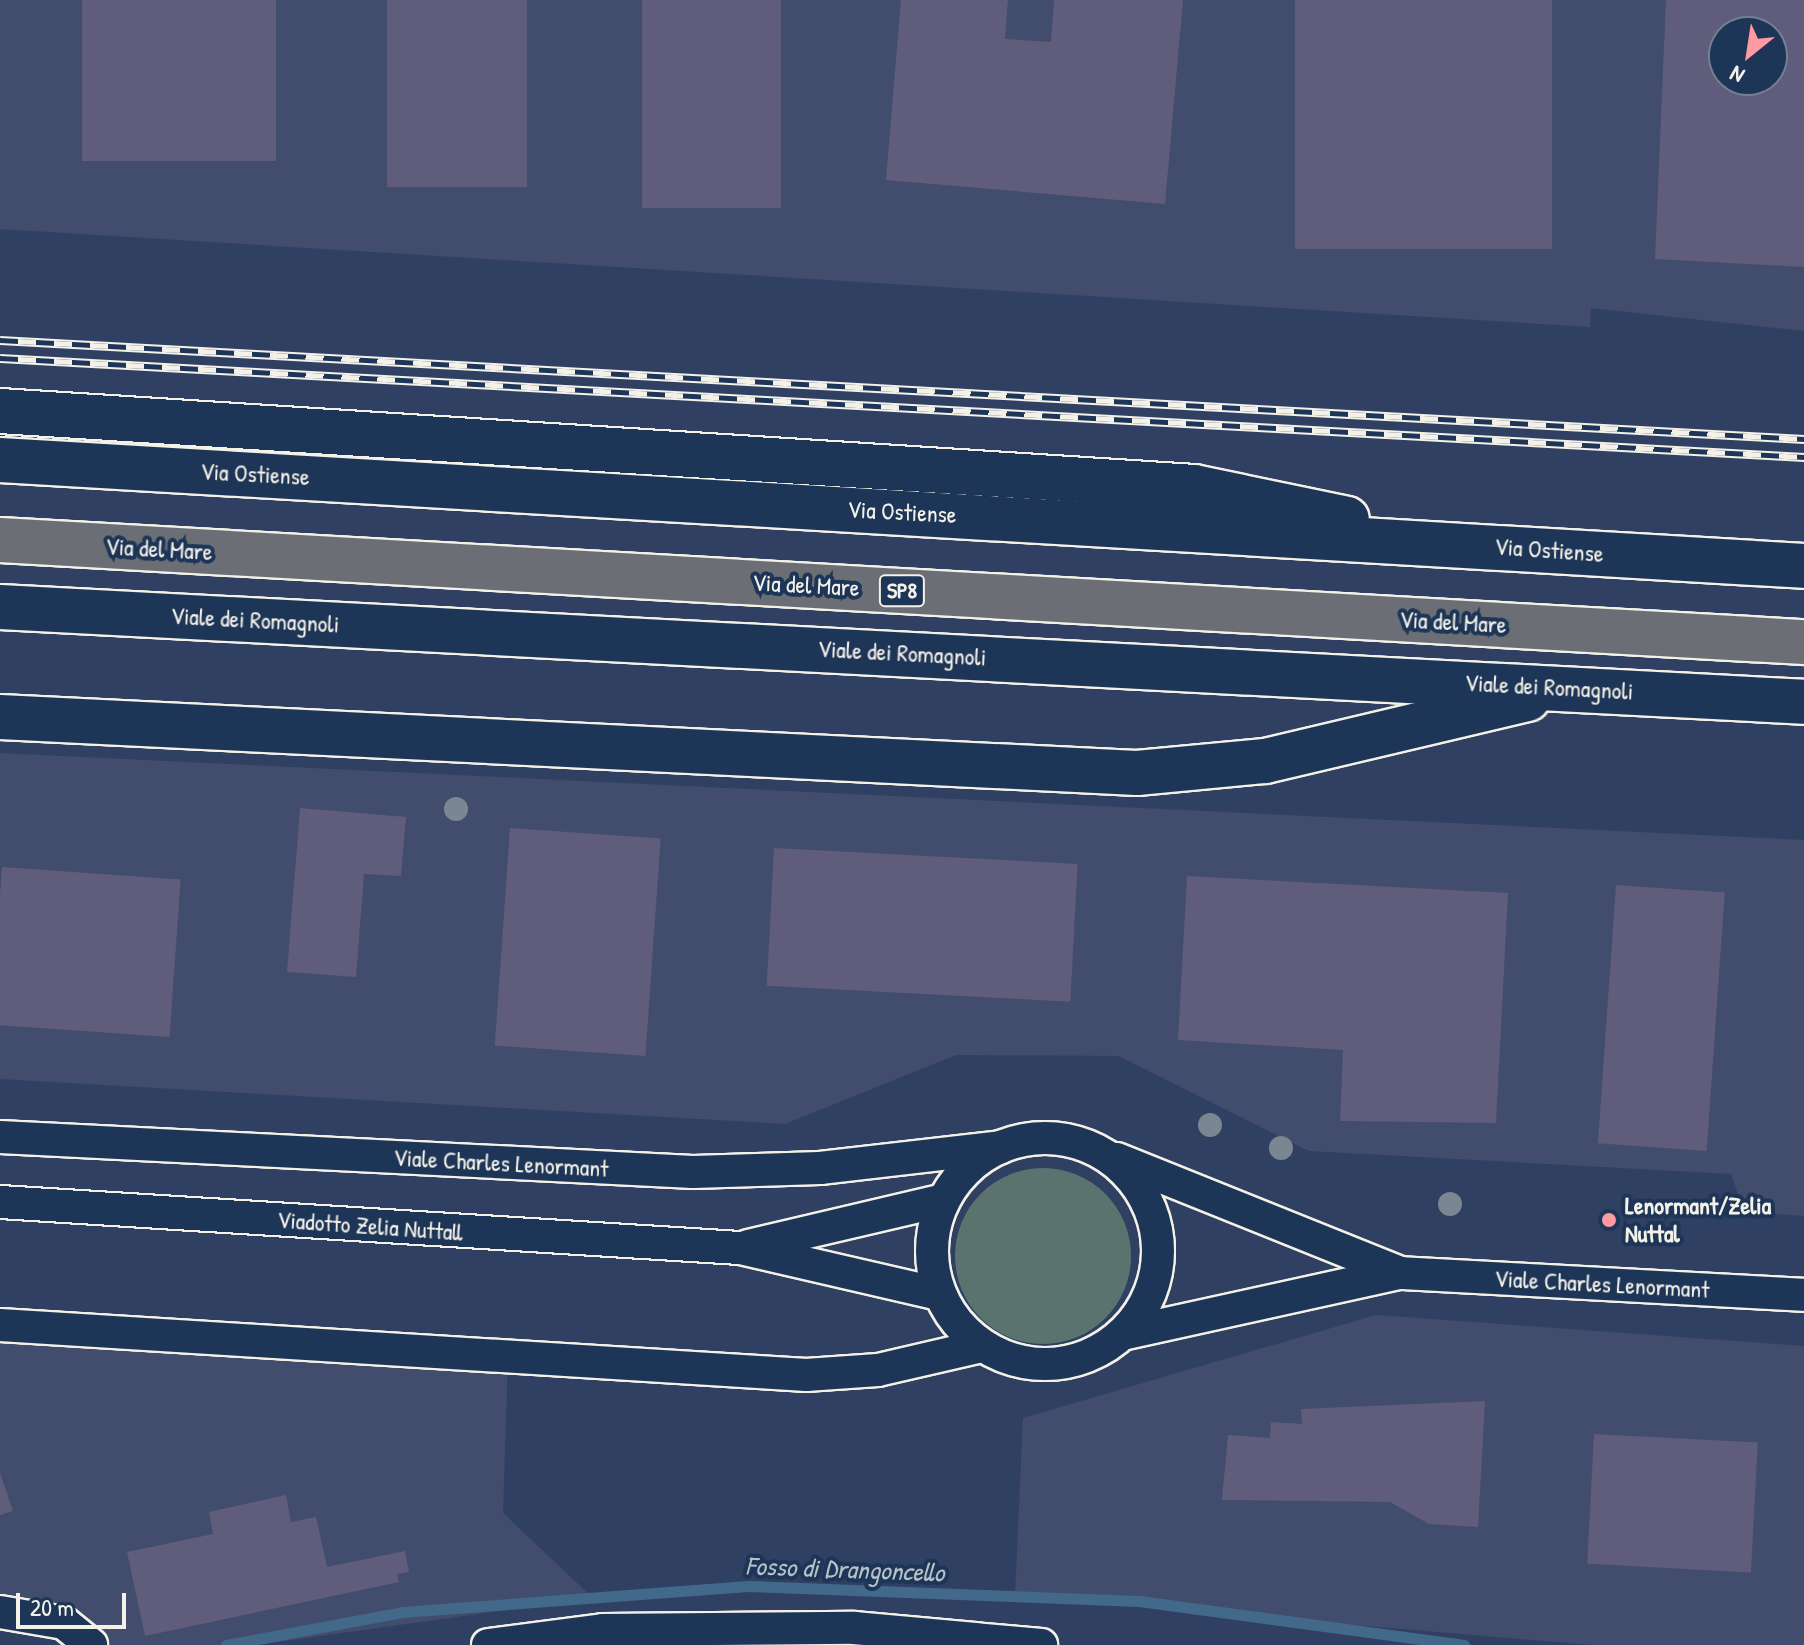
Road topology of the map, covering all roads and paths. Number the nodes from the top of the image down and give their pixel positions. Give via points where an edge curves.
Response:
1 (0, 411) edge
2 (0, 460) edge
3 (0, 540) edge
4 (1414, 541) junction
5 (1804, 566) edge
6 (0, 607) edge
7 (1804, 642) edge
8 (1576, 688) junction
9 (1804, 702) edge
10 (0, 717) edge
11 (0, 1137) edge
12 (1001, 1147) junction
13 (1098, 1151) junction
14 (944, 1200) junction
15 (0, 1202) edge
16 (740, 1248) junction
17 (1400, 1273) junction
18 (940, 1294) junction
19 (1804, 1295) edge
20 (0, 1325) edge
21 (1126, 1333) junction
22 (982, 1346) junction
23 (0, 1612) edge
24 (974, 1640) edge
25 (91, 1645) edge
26 (488, 1645) edge
27 (1041, 1645) edge

1 - 4 main road via 1163,485 1281,500
2 - 4 main road, Via Ostiense
3 - 7 main road, Via del Mare / SP8
4 - 5 main road, Via Ostiense
6 - 8 main road, Viale dei Romagnoli
8 - 9 main road, Viale dei Romagnoli
8 - 10 main road via 1265,761 1167,773
11 - 12 street, Viale Charles Lenormant via 693,1172 820,1168
12 - 13 street via 1034,1138
12 - 14 street via 968,1169
13 - 17 street, Viale Charles Lenormant
13 - 21 street via 1127,1172 1158,1235 1154,1282
14 - 16 street, Viadotto Zelia Nuttall
14 - 18 street via 932,1252
15 - 16 street, Viadotto Zelia Nuttall
16 - 18 street, Viadotto Zelia Nuttall
17 - 19 street, Viale Charles Lenormant
17 - 21 street, Viale Charles Lenormant
18 - 22 street
20 - 22 street via 806,1375 863,1373
21 - 22 street via 1094,1355 1056,1365 1017,1362
23 - 25 street via 64,1623
24 - 26 street via 854,1628 603,1630
24 - 27 street

